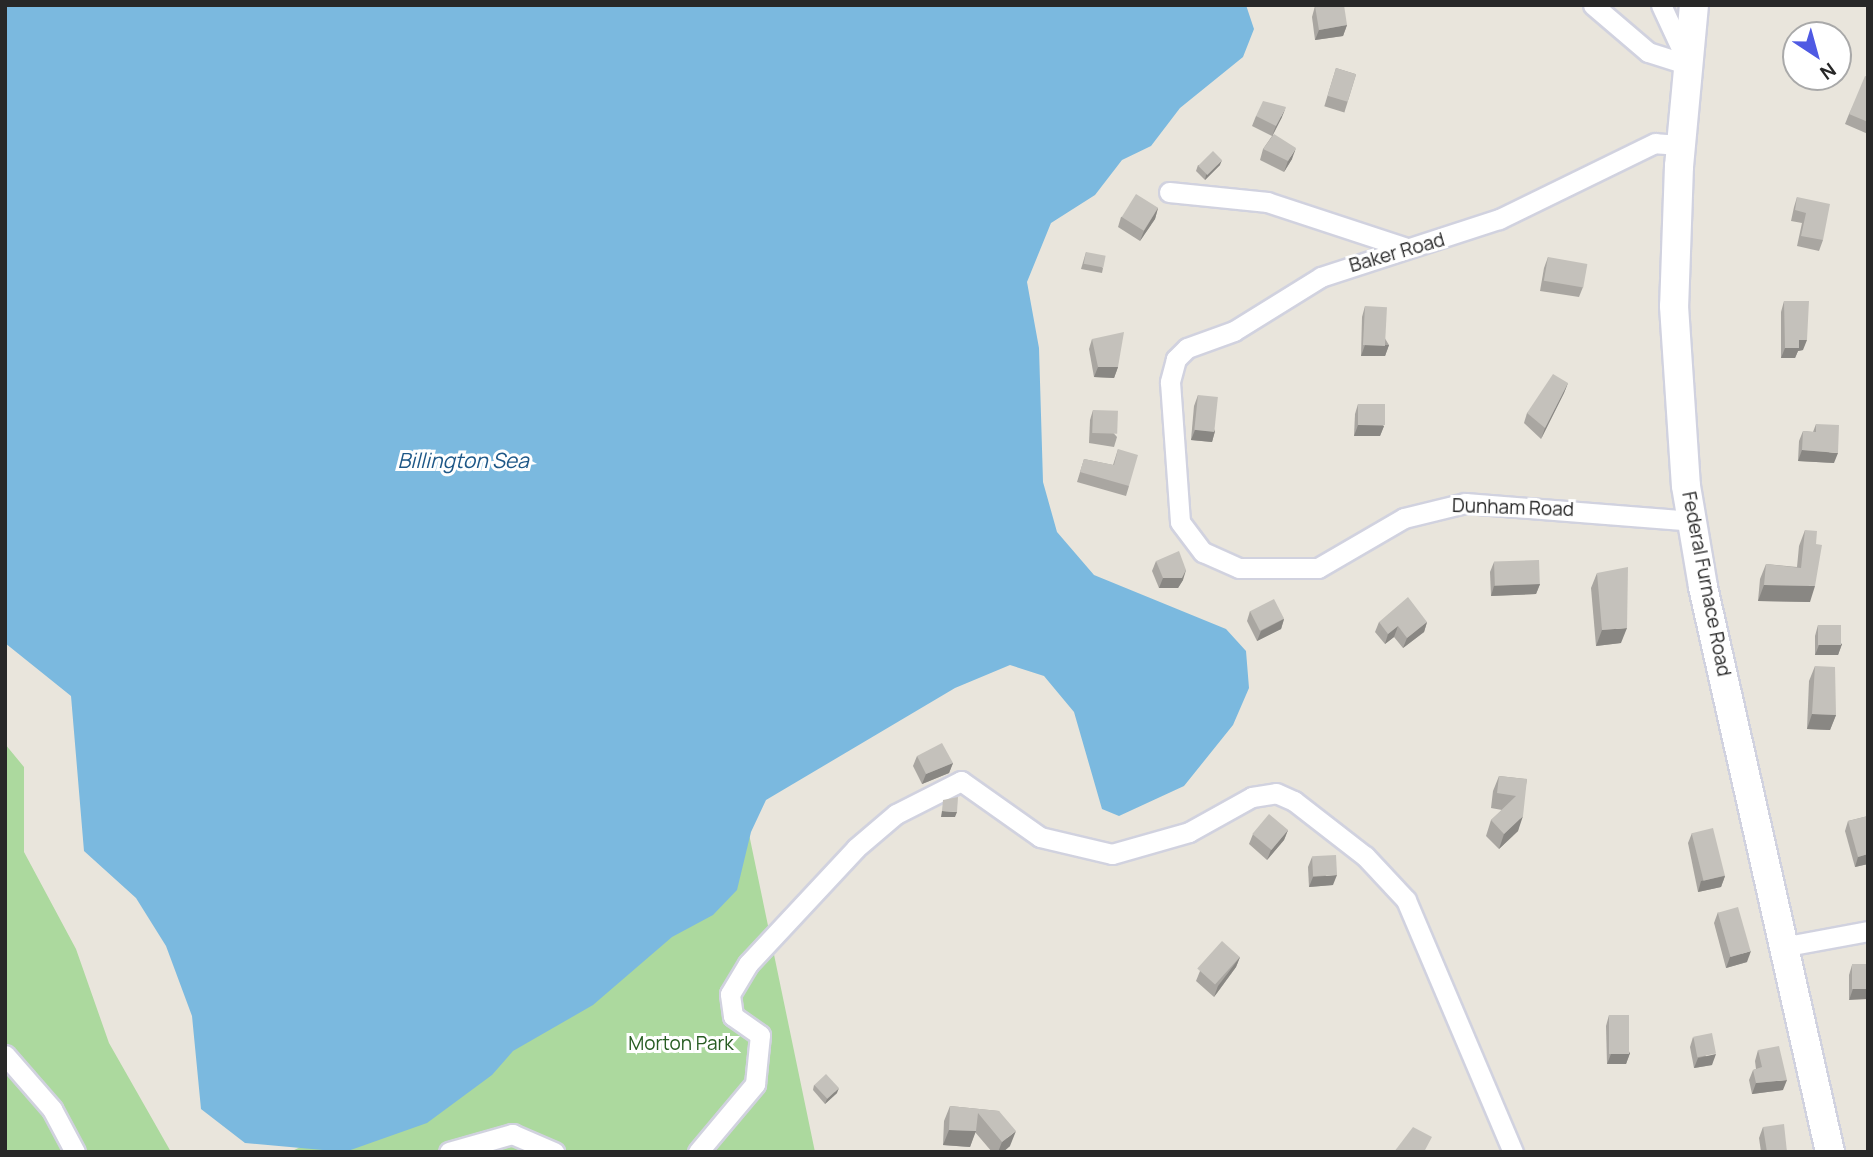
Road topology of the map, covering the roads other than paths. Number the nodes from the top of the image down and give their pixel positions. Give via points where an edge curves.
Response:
1 (1593, 5) edge
2 (1661, 5) edge
3 (1694, 5) edge
4 (1689, 65) junction
5 (1681, 145) junction
6 (1169, 192) dead end
7 (1406, 247) junction
8 (1175, 416) joint
9 (1692, 521) junction
10 (1868, 931) edge
11 (1787, 946) junction
12 (5, 1055) edge
13 (75, 1152) edge
14 (449, 1152) edge
15 (554, 1152) edge
16 (698, 1152) edge
17 (1513, 1152) edge
18 (1830, 1152) edge

1 - 4 street via 1648,52
2 - 4 street
3 - 4 main road, Federal Furnace Road
4 - 5 main road, Federal Furnace Road
5 - 7 street, Baker Road via 1655,143 1499,219
5 - 9 main road, Federal Furnace Road via 1674,306
6 - 7 street via 1267,202
7 - 8 street, Baker Road via 1321,277 1234,331 1187,348 1176,359 1170,382
8 - 9 street, Dunham Road via 1174,497 1181,522 1203,552 1239,568 1318,568 1404,518 1465,503
9 - 11 main road, Federal Furnace Road
10 - 11 street
11 - 18 main road, Federal Furnace Road
12 - 13 street via 52,1109
14 - 15 street via 512,1134
16 - 17 street via 755,1084 760,1035 733,1016 730,994 748,964 856,848 906,807 961,781 1040,837 1112,854 1189,832 1252,797 1276,793 1294,801 1372,863 1406,900

